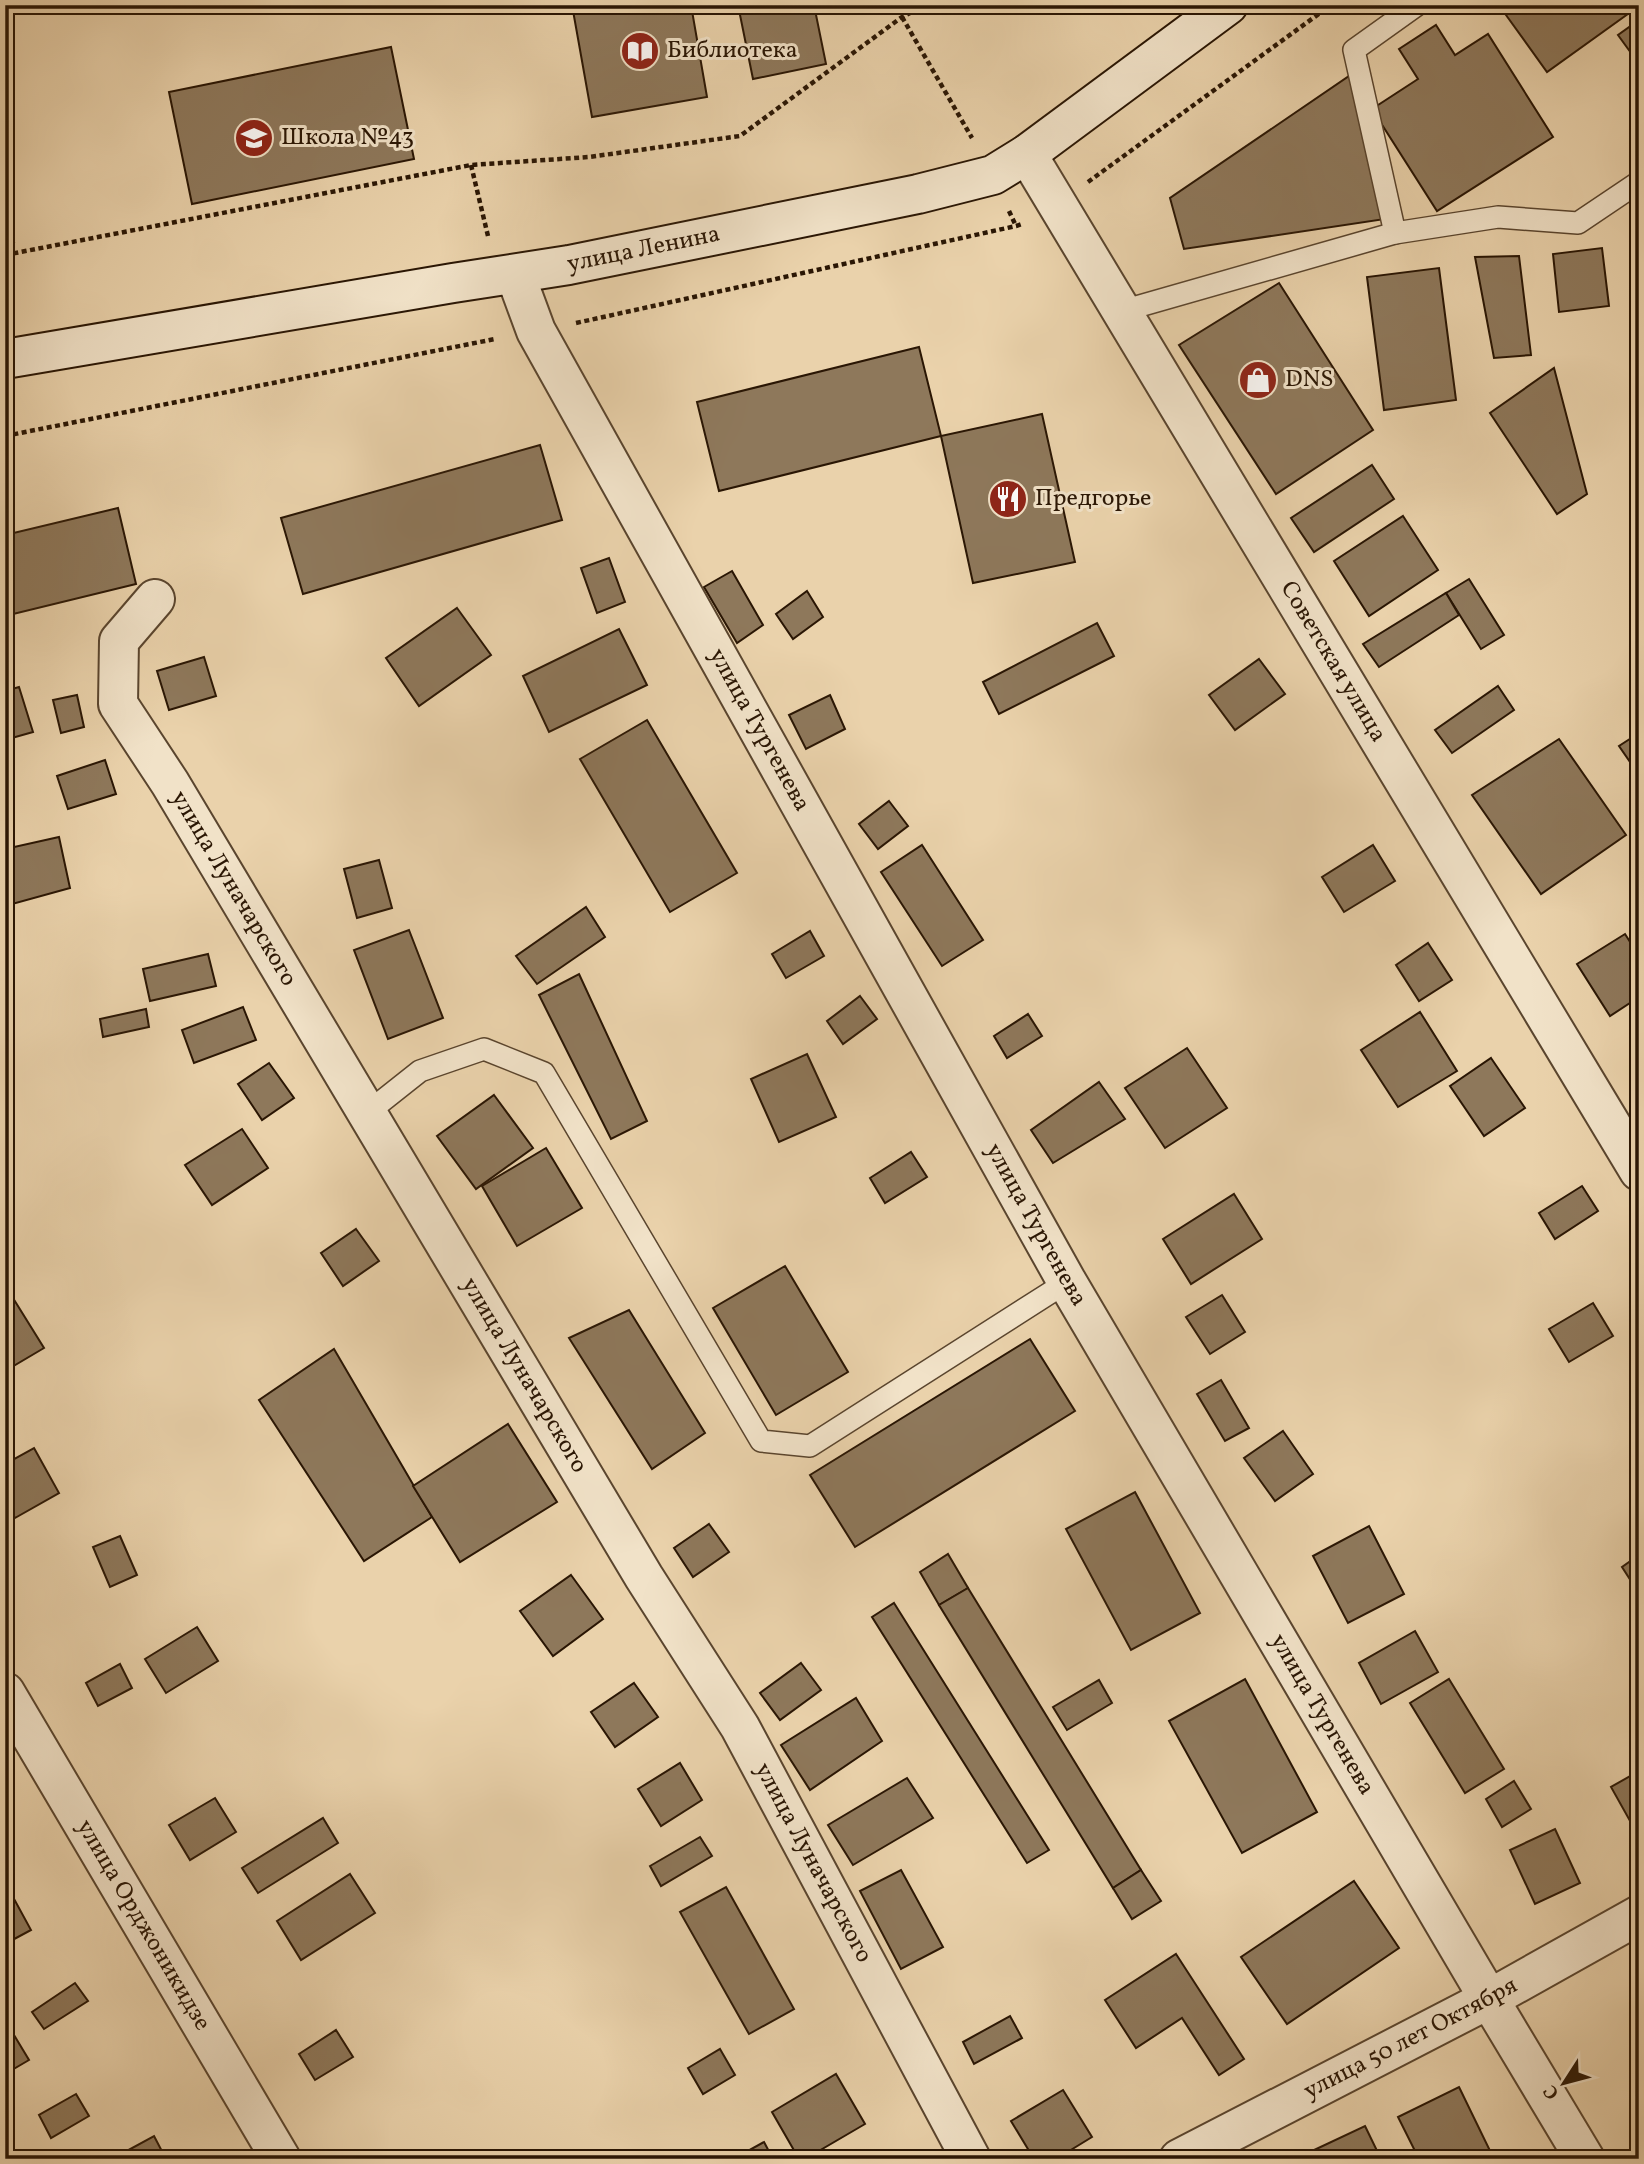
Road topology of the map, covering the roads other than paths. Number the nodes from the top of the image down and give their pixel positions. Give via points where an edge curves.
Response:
1 (1228, 5) edge
2 (1417, 5) edge
3 (1027, 154) junction
4 (1639, 182) edge
5 (1395, 233) junction
6 (515, 274) junction
7 (1122, 311) junction
8 (5, 359) edge
9 (155, 599) dead end
10 (367, 1113) junction
11 (1639, 1171) edge
12 (1067, 1282) junction
13 (5, 1692) edge
14 (1639, 1915) edge
15 (1489, 1999) junction
16 (281, 2159) edge
17 (971, 2159) edge
18 (1179, 2159) edge
19 (1586, 2159) edge

1 - 3 street, улица Ленина
2 - 5 lane via 1354,50
3 - 6 street, улица Ленина via 993,175 918,194
3 - 7 street, Советская улица
4 - 5 lane via 1578,223 1498,217
5 - 7 lane
6 - 8 street, улица Ленина
6 - 12 street, улица Тургенева via 536,331
7 - 11 street, Советская улица
9 - 10 street, улица Луначарского via 118,641 118,704
10 - 12 lane via 420,1072 484,1049 544,1073 761,1441 810,1446
10 - 17 street, улица Луначарского via 740,1727
12 - 15 street, улица Тургенева
13 - 16 street, улица Орджоникидзе
14 - 15 street, улица 50 лет Октября
15 - 18 street, улица 50 лет Октября
15 - 19 street, улица Тургенева

